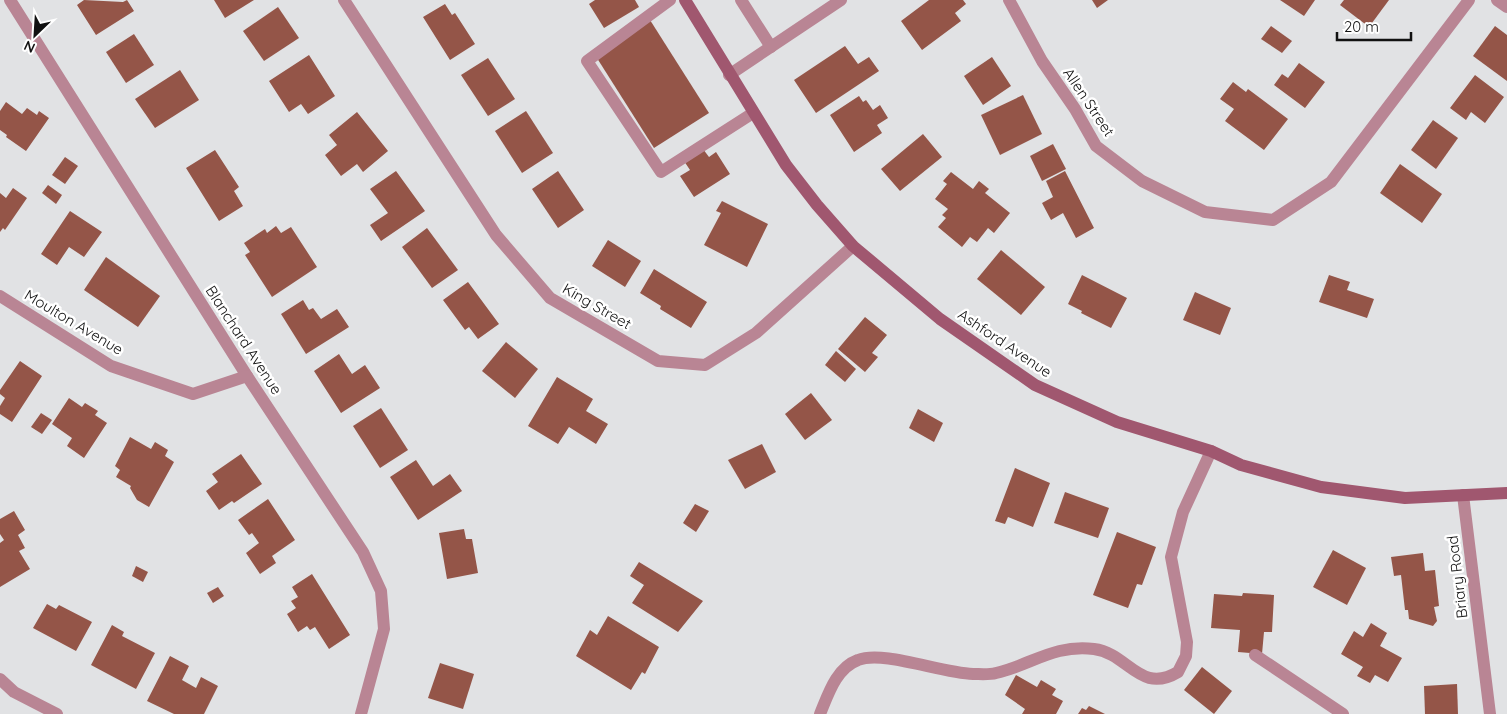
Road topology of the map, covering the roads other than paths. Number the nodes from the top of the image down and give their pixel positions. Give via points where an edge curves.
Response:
1 (10, 0) edge
2 (344, 0) edge
3 (670, 0) edge
4 (685, 0) edge
5 (741, 0) edge
6 (841, 0) edge
7 (1009, 0) edge
8 (1469, 0) edge
9 (1497, 0) edge
10 (1507, 7) edge
11 (771, 47) junction
12 (729, 75) junction
13 (753, 113) junction
14 (853, 246) junction
15 (0, 296) edge
16 (247, 376) junction
17 (1211, 451) junction
18 (1507, 493) edge
19 (1463, 496) junction
20 (1255, 655) dead end
21 (0, 679) edge
22 (57, 714) edge
23 (361, 714) edge
24 (820, 714) edge
25 (1343, 714) edge
26 (1490, 714) edge

1 - 16 street, Blanchard Avenue
2 - 14 street, King Street via 496,235 550,298 658,361 705,365 756,333
3 - 13 street via 587,61 661,172
4 - 12 main road, Ashford Avenue
5 - 11 street
6 - 11 street
7 - 8 street, Allen Street via 1042,61 1096,146 1142,181 1205,212 1273,220 1331,182
9 - 10 street
11 - 12 street
12 - 13 main road, Ashford Avenue
13 - 14 main road, Ashford Avenue via 800,184
14 - 17 main road, Ashford Avenue via 940,319 1035,385 1117,422
15 - 16 street, Moulton Avenue via 111,366 193,394
16 - 23 street, Blanchard Avenue via 363,552 381,591 384,630
17 - 19 main road, Ashford Avenue via 1241,465 1321,487 1405,498
17 - 24 street via 1183,512 1171,557 1187,642 1186,656 1178,672 1160,680 1151,678 1140,675 1106,652 1084,648 1045,654 995,674 953,673 875,657 858,660 840,672
18 - 19 main road, Ashford Avenue
19 - 26 street, Briary Road
20 - 25 street
21 - 22 street via 14,692

